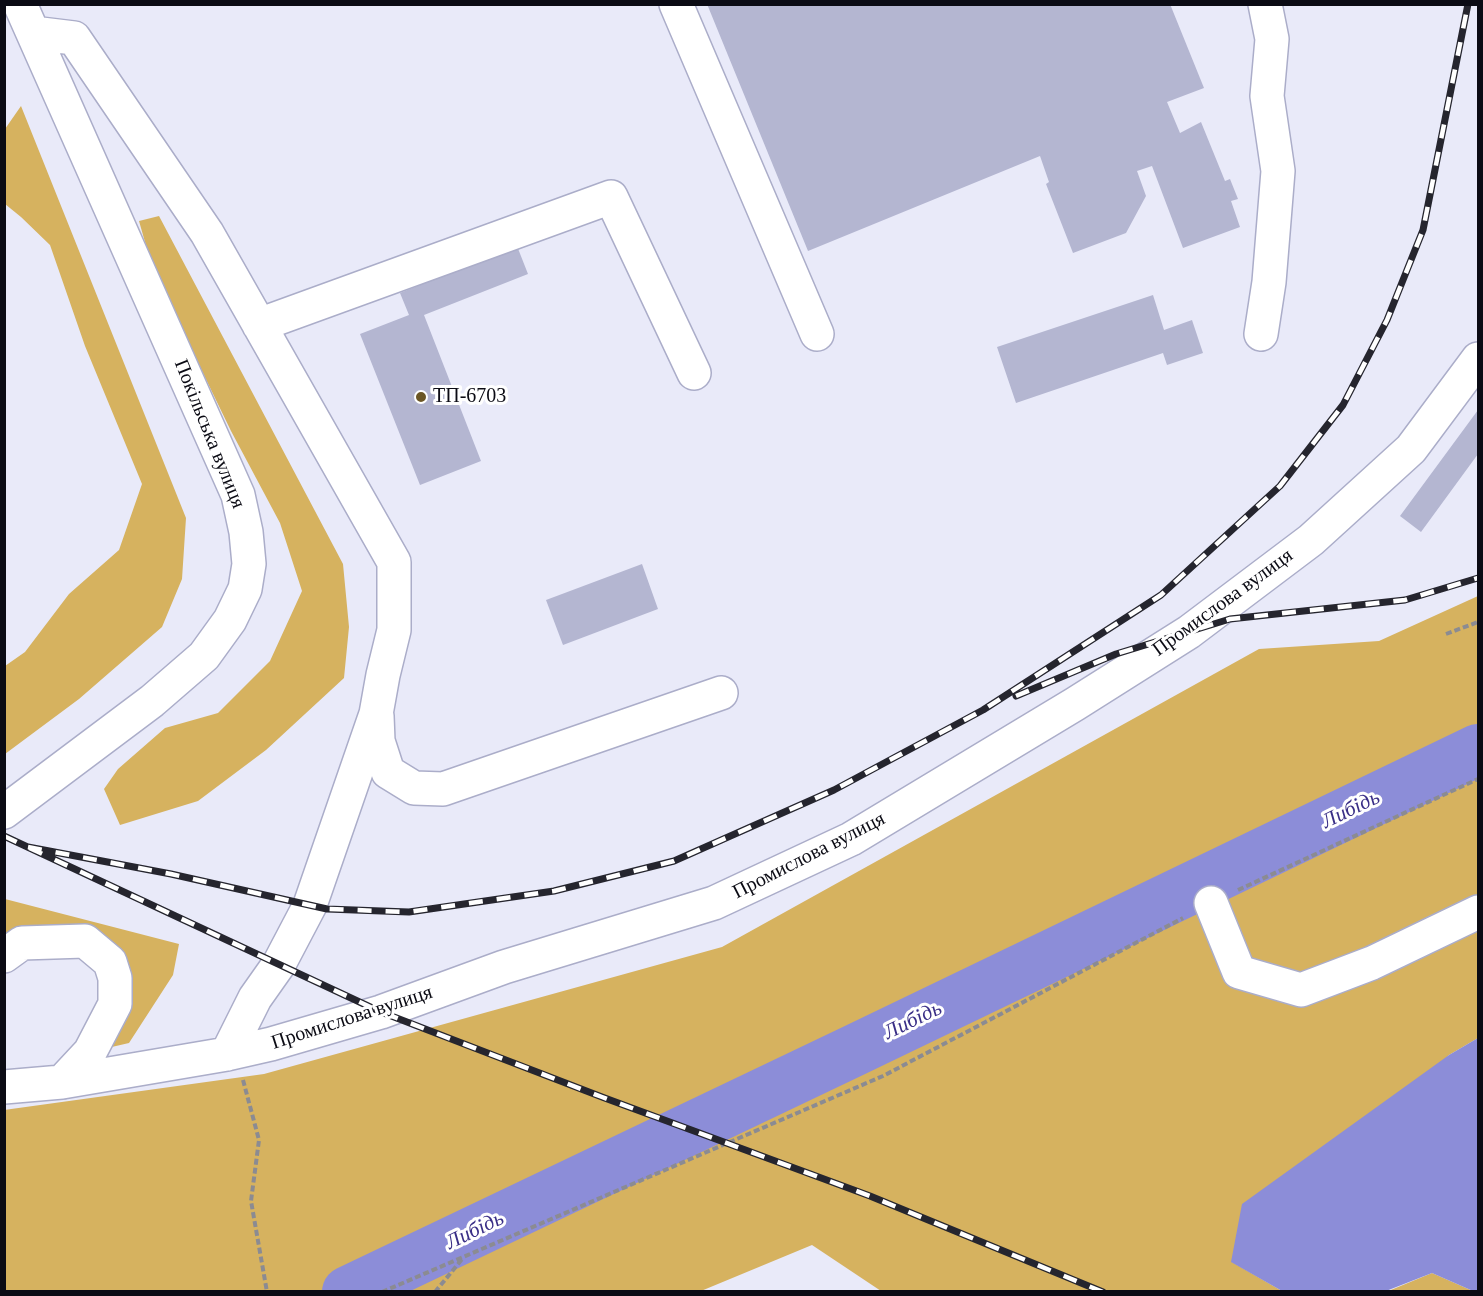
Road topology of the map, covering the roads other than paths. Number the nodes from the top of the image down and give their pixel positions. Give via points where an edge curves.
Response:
1 (676, 4) edge
2 (1264, 4) edge
3 (26, 19) edge
4 (259, 325) junction
5 (817, 334) dead end
6 (1261, 334) dead end
7 (1479, 359) edge
8 (694, 373) dead end
9 (721, 693) dead end
10 (376, 714) junction
11 (15, 804) edge
12 (1211, 903) road end
13 (1479, 912) edge
14 (4, 957) edge
15 (231, 1053) junction
16 (62, 1082) junction
17 (4, 1087) edge

1 - 5 street
2 - 6 street via 1272,39 1267,96 1278,171
3 - 4 street via 74,38 207,233
3 - 11 street, Покільська вулиця via 238,495 249,564 245,589 235,610 204,656 152,701
4 - 8 street via 611,197
4 - 10 street via 394,562 394,630
7 - 15 street, Промислова вулиця via 1411,449 1311,540 1189,632 851,839 714,903 504,966 381,1012
9 - 10 street via 443,789 414,788 388,772 378,741
10 - 15 street via 310,905 279,964 255,998
12 - 13 street via 1239,972 1301,990 1372,963
14 - 16 street via 22,943 85,941 110,962 115,978 115,1004 90,1052
15 - 16 street, Промислова вулиця
16 - 17 street, Промислова вулиця

